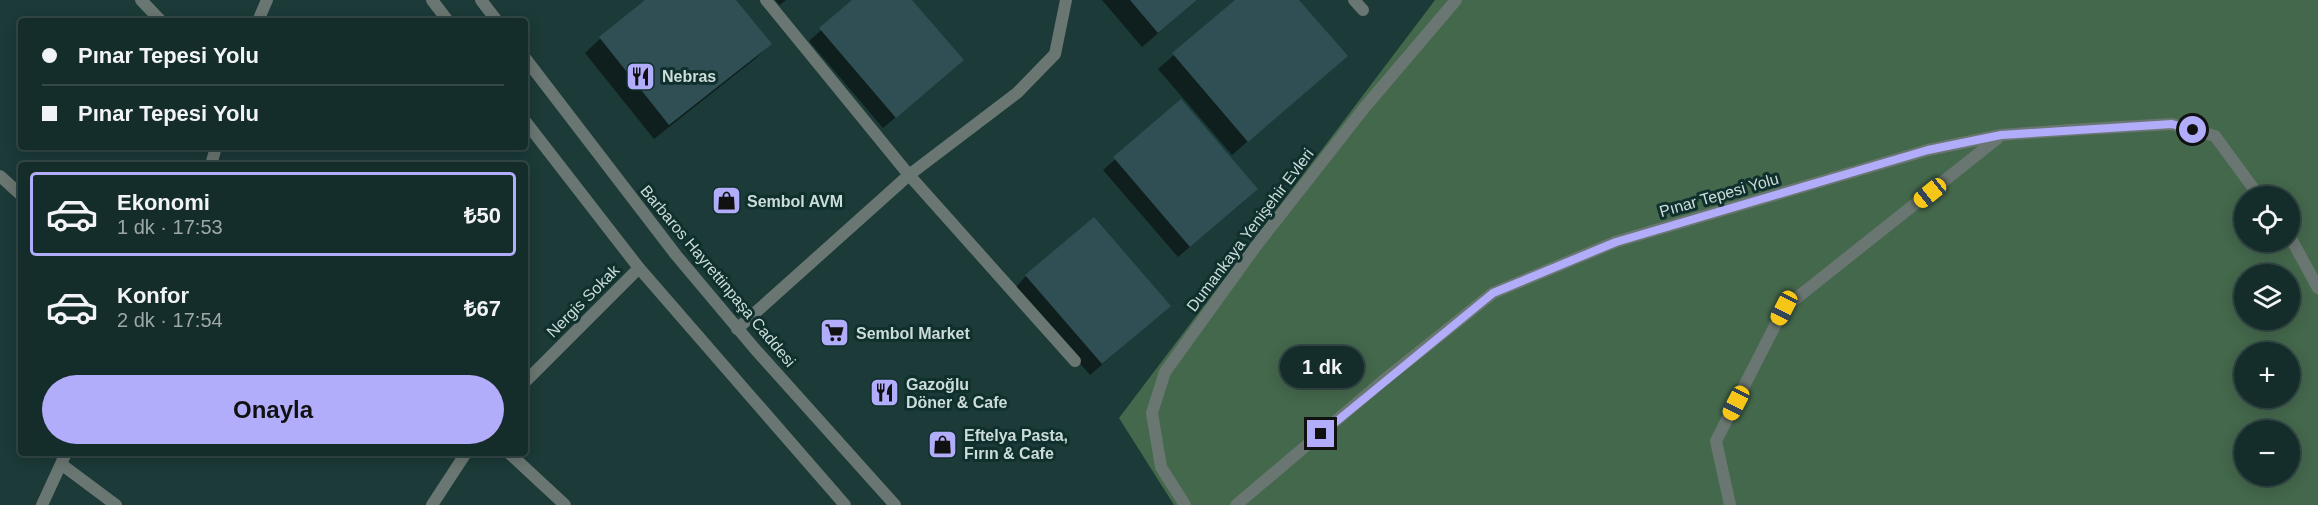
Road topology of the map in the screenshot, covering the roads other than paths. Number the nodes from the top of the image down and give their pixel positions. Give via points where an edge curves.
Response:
1 (141, 0) edge
2 (267, 0) edge
3 (432, 0) edge
4 (481, 0) edge
5 (766, 0) edge
6 (1066, 0) edge
7 (1354, 0) edge
8 (1456, 0) edge
9 (1363, 10) dead end
10 (159, 18) edge
11 (259, 18) edge
12 (446, 18) edge
13 (495, 18) edge
14 (528, 62) edge
15 (528, 125) edge
16 (2001, 135) junction
17 (909, 175) junction
18 (0, 176) edge
19 (2252, 186) edge
20 (18, 192) edge
21 (2300, 252) edge
22 (639, 268) junction
23 (2318, 288) edge
24 (737, 329) junction
25 (1075, 361) dead end
26 (528, 379) edge
27 (464, 456) edge
28 (512, 456) edge
29 (63, 458) edge
30 (42, 505) edge
31 (116, 505) edge
32 (432, 505) edge
33 (566, 505) edge
34 (845, 505) edge
35 (895, 505) edge
36 (1185, 505) edge
37 (1236, 505) edge
38 (1730, 505) edge

1 - 10 street
2 - 11 street
3 - 12 street
4 - 13 street
5 - 17 street
6 - 17 street via 1055,54 1017,93
7 - 9 street
8 - 36 street, Dumankaya Yenişehir Evleri via 1263,236 1165,372 1152,413 1161,467
14 - 24 street, Barbaros Hayrettinpaşa Caddesi
15 - 22 street
16 - 19 street, Pınar Tepesi Yolu via 2172,124 2215,136
16 - 37 street, Pınar Tepesi Yolu via 1928,150 1616,242 1493,293
16 - 38 street via 1784,308 1716,441
17 - 24 street
17 - 25 street
18 - 20 street
21 - 23 street
22 - 26 street, Nergis Sokak
22 - 34 street
24 - 35 street, Barbaros Hayrettinpaşa Caddesi
27 - 32 street
28 - 33 street
29 - 30 street
29 - 31 street

